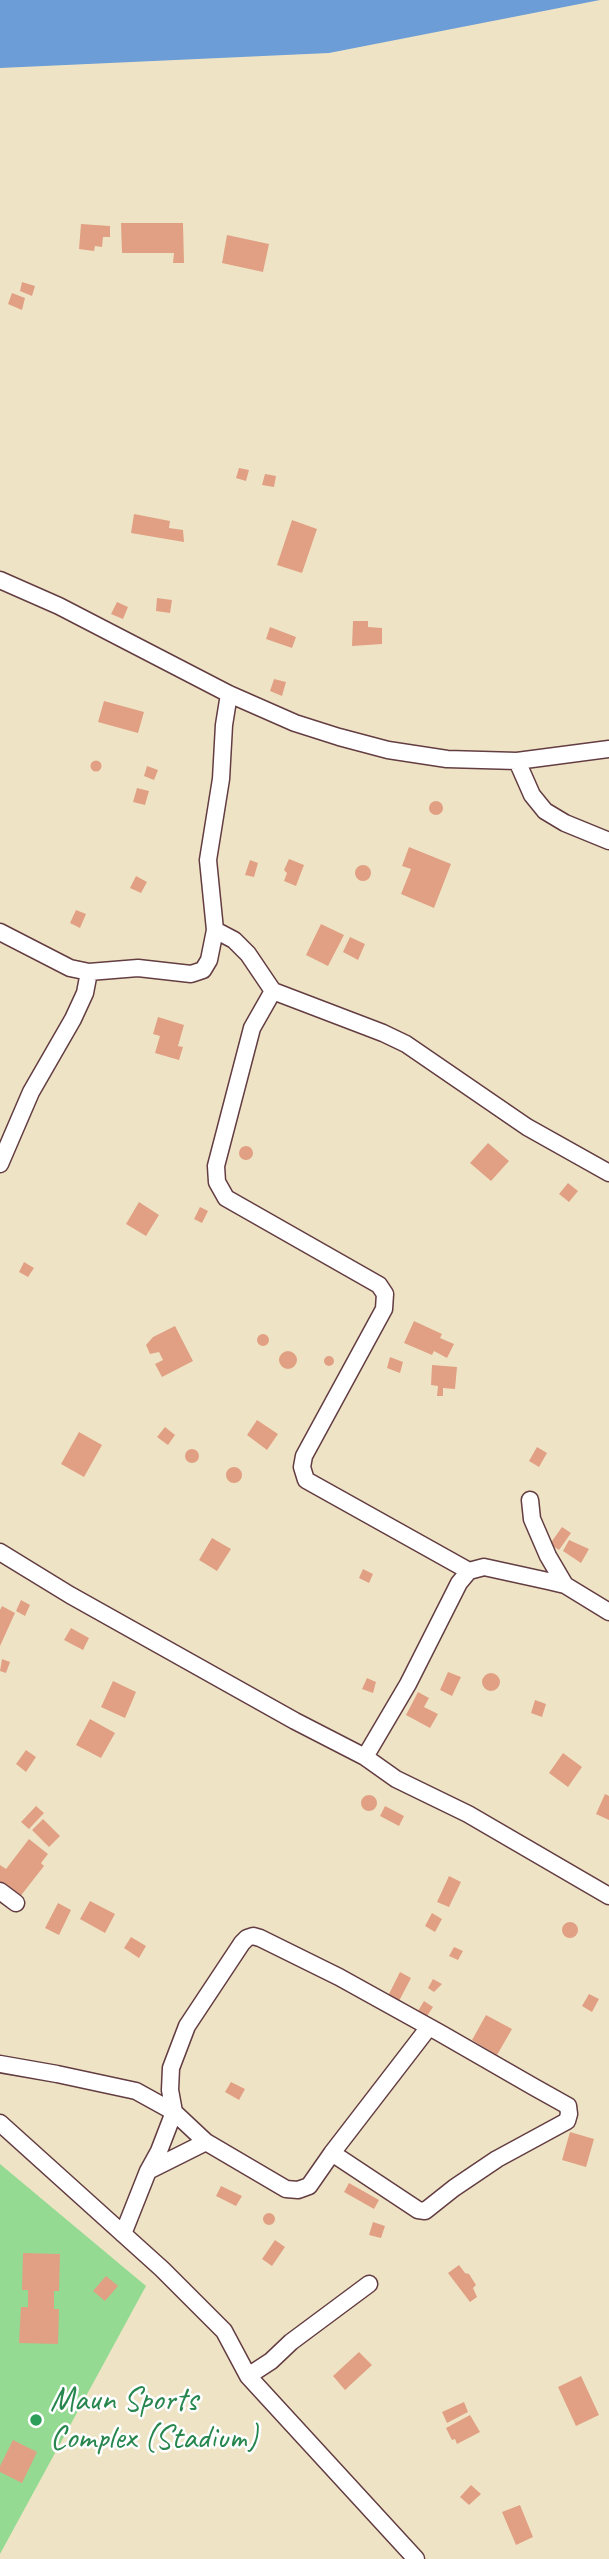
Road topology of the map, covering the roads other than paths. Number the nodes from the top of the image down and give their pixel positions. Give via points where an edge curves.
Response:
1 (0, 580) edge
2 (229, 694) junction
3 (609, 749) edge
4 (517, 761) junction
5 (609, 841) edge
6 (215, 930) junction
7 (0, 932) edge
8 (89, 972) junction
9 (273, 991) junction
10 (0, 1164) edge
11 (609, 1173) edge
12 (530, 1500) dead end
13 (0, 1552) edge
14 (469, 1571) junction
15 (565, 1586) junction
16 (609, 1612) edge
17 (365, 1758) junction
18 (0, 1891) edge
19 (609, 1896) edge
20 (16, 1903) dead end
21 (429, 2027) junction
22 (0, 2064) edge
23 (174, 2112) junction
24 (0, 2123) edge
25 (206, 2142) junction
26 (332, 2153) junction
27 (148, 2171) junction
28 (123, 2234) junction
29 (369, 2284) dead end
30 (248, 2376) junction
31 (416, 2559) edge

1 - 2 street
2 - 4 street via 295,723 388,750 447,760
2 - 6 street via 208,860
3 - 4 street
4 - 5 street via 544,811
6 - 8 street via 209,960 203,970 191,974 138,968
6 - 9 street via 241,947
7 - 8 street via 70,968
8 - 10 street via 73,1019 31,1092
9 - 11 street via 406,1044 527,1127
9 - 14 street via 251,1028 216,1166 217,1182 226,1198 379,1285 386,1294 384,1309 304,1456 306,1480
12 - 15 street via 532,1519
13 - 17 street
14 - 15 street via 484,1567 511,1571
14 - 17 street via 458,1583
15 - 16 street
17 - 19 street
18 - 20 street
21 - 23 street via 260,1938 247,1938 187,2026 171,2068
21 - 26 street
21 - 26 street via 568,2106 567,2121 498,2159 425,2211
22 - 23 street via 130,2090
23 - 25 street
23 - 27 street
24 - 28 street
25 - 26 street via 286,2189 309,2186
25 - 27 street
27 - 28 street
28 - 30 street via 224,2331
29 - 30 street
30 - 31 street

